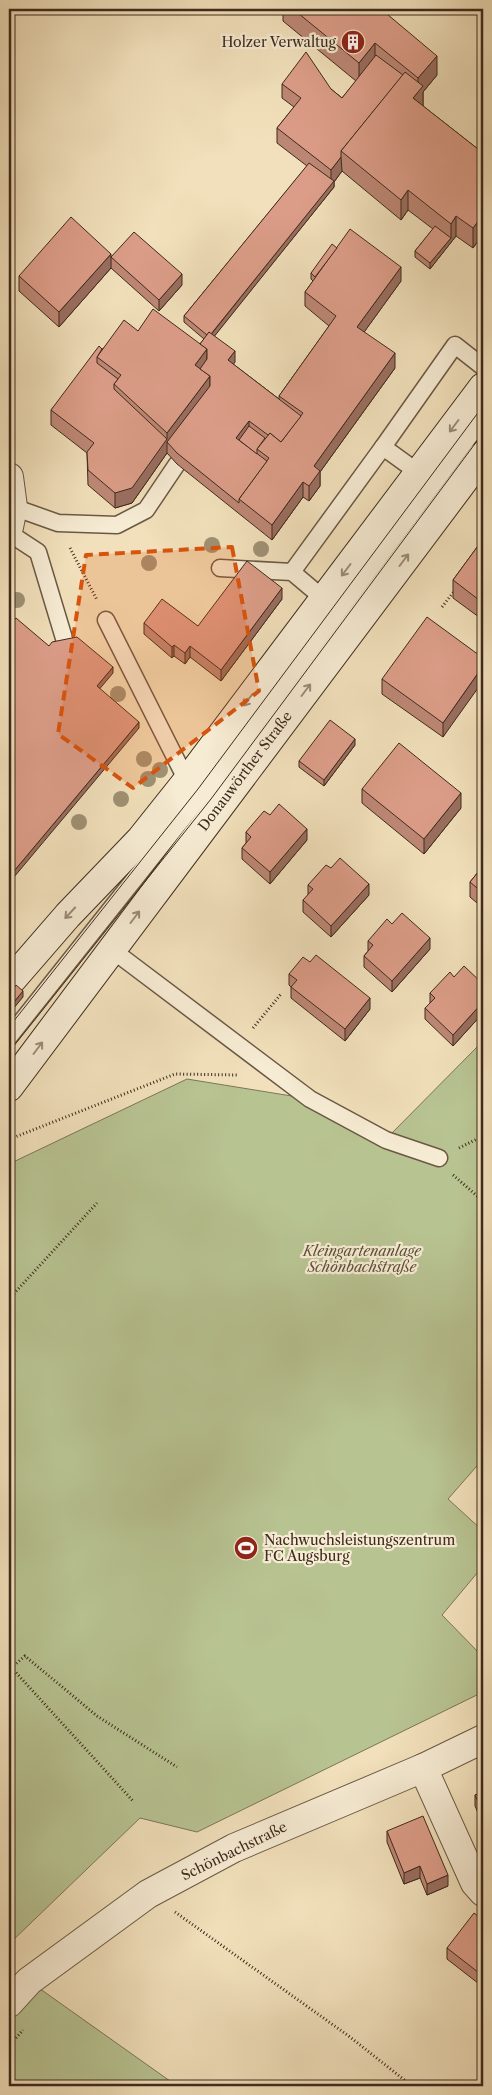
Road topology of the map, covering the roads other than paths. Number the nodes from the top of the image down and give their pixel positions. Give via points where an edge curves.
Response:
1 (483, 368) edge
2 (483, 388) edge
3 (483, 418) edge
4 (383, 446) junction
5 (483, 455) edge
6 (177, 464) edge
7 (419, 473) junction
8 (9, 477) edge
9 (10, 522) edge
10 (220, 568) dead end
11 (292, 572) junction
12 (324, 599) junction
13 (106, 620) road end
14 (66, 645) edge
15 (188, 781) junction
16 (111, 948) junction
17 (9, 983) edge
18 (9, 1037) edge
19 (9, 1087) edge
20 (439, 1158) road end
21 (483, 1739) edge
22 (423, 1768) junction
23 (483, 1892) edge
24 (9, 2003) edge

1 - 4 lane via 455,346
2 -> 7 main road
3 - 18 lane via 203,793
4 - 7 lane
4 - 11 lane
16 -> 5 main road, Donauwörther Straße
6 - 9 lane via 146,510 117,525
7 -> 12 main road
8 - 9 main road
9 - 14 lane via 38,552
10 - 11 lane
11 - 12 lane
12 -> 15 main road
13 - 15 lane
15 -> 17 main road via 140,840
19 -> 16 main road, Donauwörther Straße
16 - 20 lane via 310,1099 386,1140
21 - 22 main road, Schönbachstraße
22 - 23 main road via 474,1883
22 - 24 main road, Schönbachstraße via 234,1848 148,1894 29,1981

